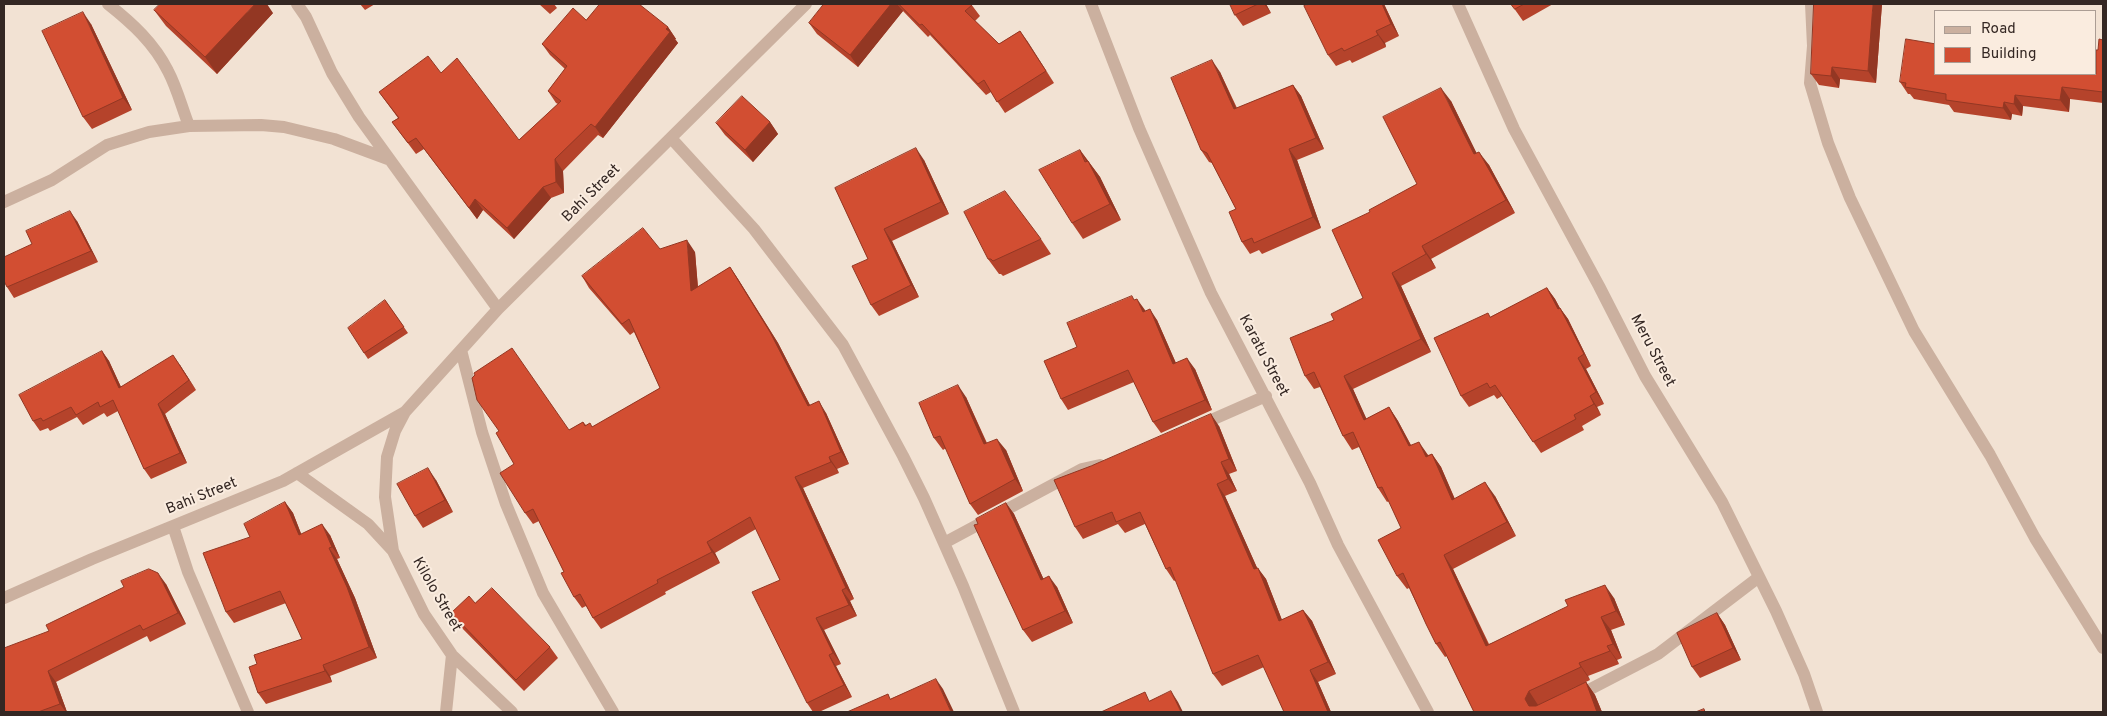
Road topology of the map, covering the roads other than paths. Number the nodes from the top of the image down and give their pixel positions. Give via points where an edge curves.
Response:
1 (108, 4) edge
2 (297, 4) edge
3 (806, 4) edge
4 (1091, 4) edge
5 (1458, 4) edge
6 (1811, 4) edge
7 (189, 126) junction
8 (671, 138) junction
9 (388, 159) junction
10 (4, 202) edge
11 (498, 309) junction
12 (461, 350) junction
13 (1266, 396) junction
14 (405, 412) junction
15 (1187, 430) edge
16 (1108, 463) edge
17 (297, 473) junction
18 (385, 498) joint
19 (173, 526) junction
20 (944, 543) junction
21 (393, 551) junction
22 (1759, 577) junction
23 (4, 598) edge
24 (2103, 648) edge
25 (452, 655) junction
26 (1562, 703) edge
27 (248, 712) edge
28 (446, 712) edge
29 (512, 712) edge
30 (613, 712) edge
31 (1014, 712) edge
32 (1428, 712) edge
33 (1816, 712) edge

1 - 7 street via 155,48 169,72
2 - 9 street via 332,73
3 - 8 street, Bahi Street
4 - 13 street, Karatu Street via 1139,128 1211,293
5 - 22 street, Meru Street via 1514,129 1645,376 1722,502
6 - 24 street via 1813,46 1810,83 1828,143 1850,198 1914,331
7 - 9 street via 284,127 334,138
7 - 10 street via 149,132 107,145 52,180
8 - 11 street, Bahi Street
8 - 20 street via 754,230 843,345 903,456
9 - 11 street
11 - 12 street, Bahi Street
12 - 14 street, Bahi Street
12 - 30 street via 500,486 543,594
13 - 15 street
13 - 32 street, Karatu Street via 1338,545
14 - 17 street, Bahi Street
14 - 18 street, Bahi Street via 387,457
16 - 20 street via 1082,469
17 - 19 street, Bahi Street
17 - 21 street via 368,524
18 - 21 street, Kilolo Street
19 - 23 street, Bahi Street
19 - 27 street via 188,572
20 - 31 street
21 - 25 street, Kilolo Street via 424,614
22 - 26 street via 1658,654
22 - 33 street, Meru Street via 1804,674
25 - 28 street
25 - 29 street, Kilolo Street

